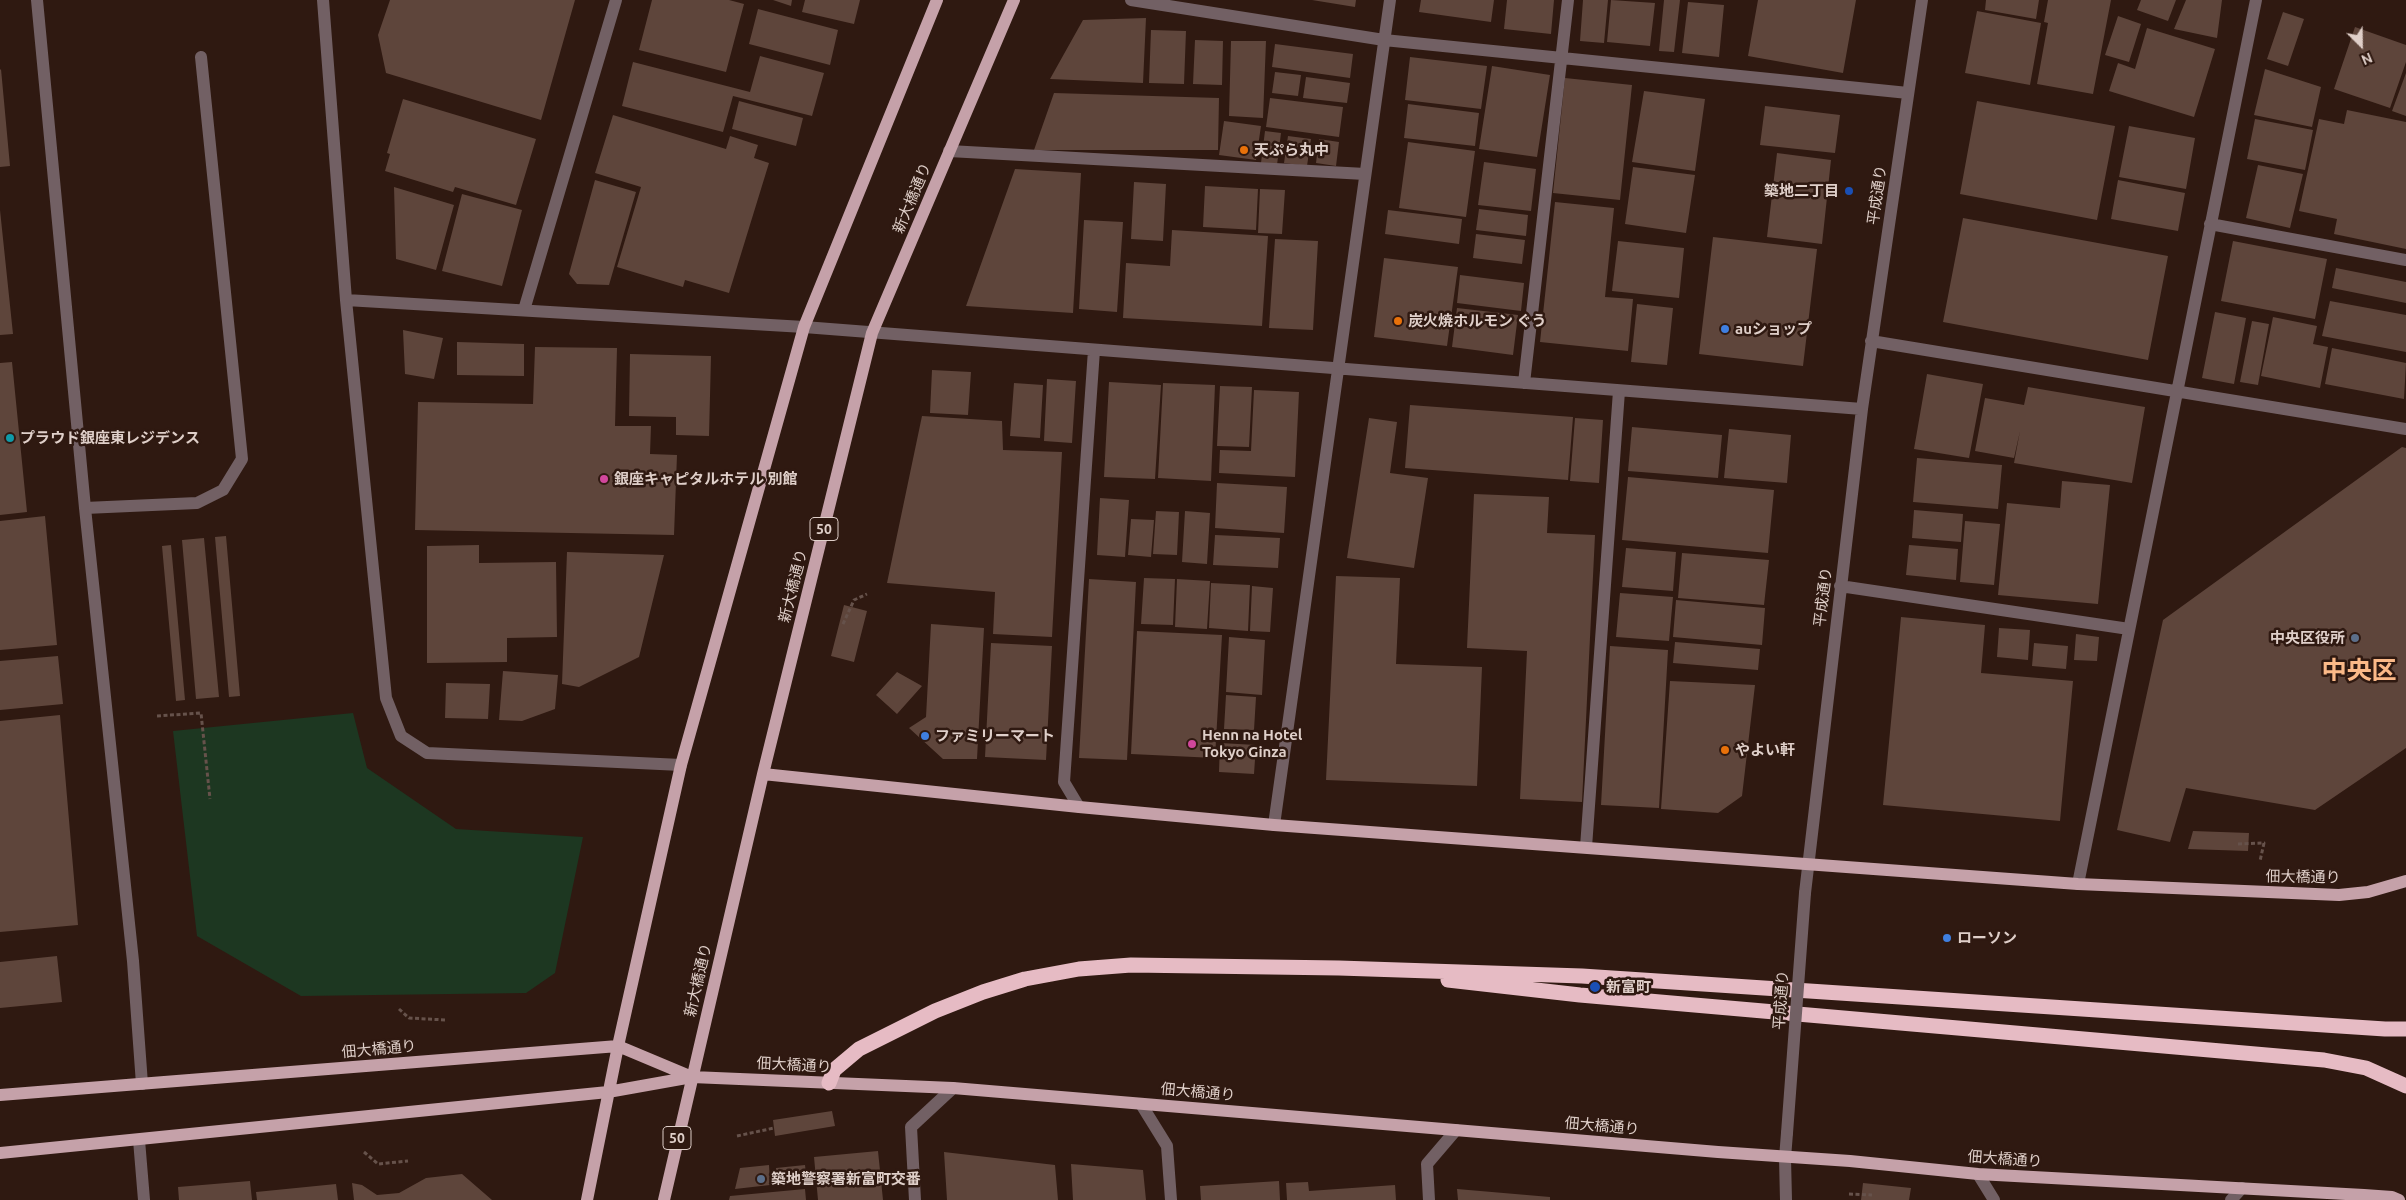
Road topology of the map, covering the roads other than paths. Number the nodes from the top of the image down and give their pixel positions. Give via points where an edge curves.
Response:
1 (37, 0) edge
2 (323, 0) edge
3 (616, 0) edge
4 (937, 0) edge
5 (1014, 0) edge
6 (1131, 0) edge
7 (1390, 0) edge
8 (1568, 0) edge
9 (1922, 0) edge
10 (2256, 0) edge
11 (1384, 40) junction
12 (201, 57) dead end
13 (1560, 58) junction
14 (1908, 93) junction
15 (949, 151) junction
16 (1365, 174) junction
17 (2210, 224) junction
18 (2406, 260) edge
19 (346, 300) junction
20 (524, 310) junction
21 (804, 327) junction
22 (872, 333) junction
23 (1871, 341) junction
24 (1094, 350) junction
25 (1338, 369) junction
26 (1524, 383) junction
27 (1619, 391) junction
28 (2176, 391) junction
29 (1862, 409) junction
30 (2406, 429) edge
31 (85, 508) junction
32 (1840, 586) junction
33 (2128, 629) junction
34 (681, 765) junction
35 (763, 774) junction
36 (1079, 807) junction
37 (1274, 825) junction
38 (1586, 848) junction
39 (1808, 863) junction
40 (2406, 881) edge
41 (2078, 884) junction
42 (1339, 968) junction
43 (2406, 1028) edge
44 (618, 1046) junction
45 (692, 1077) junction
46 (829, 1083) junction
47 (142, 1084) junction
48 (2406, 1086) edge
49 (953, 1088) junction
50 (608, 1092) junction
51 (0, 1095) edge
52 (1141, 1104) junction
53 (1456, 1130) junction
54 (139, 1140) junction
55 (0, 1153) edge
56 (1785, 1158) junction
57 (1978, 1174) junction
58 (2242, 1188) junction
59 (144, 1200) edge
60 (587, 1200) edge
61 (664, 1200) edge
62 (915, 1200) edge
63 (1171, 1200) edge
64 (1430, 1200) edge
65 (1786, 1200) edge
66 (1994, 1200) edge
67 (2232, 1200) edge
68 (2399, 1200) edge

1 - 31 street
2 - 19 street
3 - 20 street
4 - 21 main road
5 - 15 main road, 新大橋通り / 50
6 - 11 street
7 - 11 street
8 - 13 street
9 - 14 street, 平成通り
10 - 17 street
11 - 13 street
11 - 16 street
12 - 31 street via 242,459 223,490 197,503
13 - 14 street
13 - 26 street
14 - 23 street, 平成通り
15 - 16 street
15 - 22 main road, 新大橋通り / 50
16 - 25 street
17 - 18 street
17 - 28 street
19 - 20 street
19 - 34 street via 386,698 401,736 427,753
20 - 21 street
21 - 22 street
21 - 34 main road
22 - 24 street
22 - 35 main road, 新大橋通り / 50
23 - 28 street
23 - 29 street, 平成通り
24 - 25 street
24 - 36 street via 1064,782
25 - 26 street
25 - 37 street
26 - 27 street
27 - 29 street
27 - 38 street
28 - 30 street
28 - 33 street
29 - 32 street, 平成通り
31 - 47 street via 133,961
32 - 33 street
32 - 39 street, 平成通り
33 - 41 street
34 - 44 main road
35 - 36 main road, 佃大橋通り
35 - 45 main road, 新大橋通り / 50
36 - 37 main road, 佃大橋通り
37 - 38 main road, 佃大橋通り
38 - 39 main road, 佃大橋通り
39 - 41 main road, 佃大橋通り
39 - 56 street, 平成通り, bridge
40 - 41 main road, 佃大橋通り via 2368,892 2339,895
42 - 43 highway via 1582,976 2365,1028
42 - 46 highway via 1131,965 1079,969 1025,979 935,1012 876,1039 843,1060
42 - 48 highway via 1580,995 2324,1060 2366,1068
44 - 45 main road, 佃大橋通り
44 - 47 main road, 佃大橋通り
44 - 50 main road
45 - 46 main road, 佃大橋通り
45 - 50 main road
45 - 61 main road, 新大橋通り / 50
46 - 49 main road, 佃大橋通り
47 - 51 main road, 佃大橋通り
49 - 52 main road, 佃大橋通り
49 - 62 street via 911,1126
50 - 54 main road
50 - 60 main road
52 - 53 main road, 佃大橋通り
52 - 63 street via 1167,1146
53 - 56 main road, 佃大橋通り
53 - 64 street via 1427,1164
54 - 55 main road
54 - 59 street
56 - 57 main road, 佃大橋通り
56 - 65 street, 平成通り
57 - 58 main road, 佃大橋通り
57 - 66 street
58 - 67 street
58 - 68 main road, 佃大橋通り via 2382,1196

